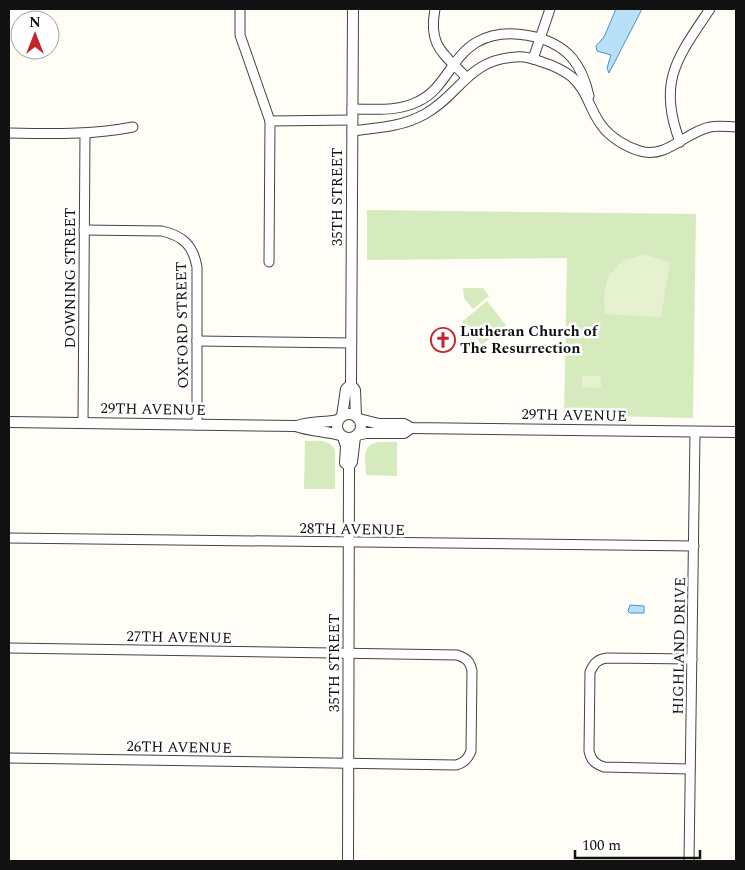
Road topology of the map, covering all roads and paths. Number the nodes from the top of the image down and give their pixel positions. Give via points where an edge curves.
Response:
1 (240, 9) edge
2 (353, 9) edge
3 (434, 9) edge
4 (550, 9) edge
5 (710, 9) edge
6 (540, 38) junction
7 (533, 59) junction
8 (453, 63) junction
9 (466, 77) junction
10 (593, 108) junction
11 (352, 114) junction
12 (270, 121) junction
13 (736, 126) edge
14 (133, 128) dead end
15 (352, 131) junction
16 (9, 133) edge
17 (84, 134) junction
18 (680, 142) junction
19 (84, 230) junction
20 (270, 262) dead end
21 (197, 342) junction
22 (351, 343) junction
23 (351, 385) junction
24 (340, 418) junction
25 (357, 418) junction
26 (9, 422) edge
27 (83, 423) junction
28 (197, 425) junction
29 (296, 426) junction
30 (411, 428) junction
31 (695, 432) junction
32 (736, 432) edge
33 (342, 436) junction
34 (356, 436) junction
35 (349, 466) junction
36 (9, 538) edge
37 (349, 543) junction
38 (694, 546) junction
39 (9, 648) edge
40 (349, 653) junction
41 (692, 659) junction
42 (9, 758) edge
43 (348, 763) junction
44 (690, 769) junction
45 (348, 861) edge
46 (689, 861) edge

1 - 12 street via 242,40
2 - 11 street, 35TH STREET
3 - 8 street via 433,36 438,48
4 - 6 street
5 - 18 street via 674,67 669,87 671,118
6 - 7 street
6 - 8 street via 517,34 497,36 478,42
6 - 10 street via 556,45 572,58 583,75
7 - 9 street via 518,56 498,60
7 - 10 street via 572,78
8 - 9 street
8 - 11 street via 436,89 422,100 408,107
9 - 15 street via 442,103 425,114 390,127
10 - 18 street via 612,135 641,151 662,151
11 - 12 street
11 - 15 street, 35TH STREET
12 - 20 street
13 - 18 street via 710,127
14 - 17 street
15 - 22 street, 35TH STREET
16 - 17 street
17 - 19 street, DOWNING STREET
19 - 21 street, OXFORD STREET via 162,231 184,240 192,249 197,267
19 - 27 street, DOWNING STREET
21 - 22 street
21 - 28 street, OXFORD STREET
22 - 23 street, 35TH STREET
23 - 24 street, 35TH STREET via 346,390
23 - 25 street, 35TH STREET via 355,390
24 - 25 street via 349,414
24 - 29 street, 29TH AVENUE
24 - 33 street via 337,428
25 - 30 street, 29TH AVENUE via 379,424 404,424
25 - 34 street via 361,426
26 - 27 street, 29TH AVENUE
27 - 28 street, 29TH AVENUE
28 - 29 street, 29TH AVENUE
29 - 33 street, 29TH AVENUE
30 - 31 street, 29TH AVENUE
30 - 34 street, 29TH AVENUE via 404,433
31 - 32 street, 29TH AVENUE
31 - 38 street, HIGHLAND DRIVE
33 - 34 street
33 - 35 street, 35TH STREET via 346,446 345,463
34 - 35 street, 35TH STREET
35 - 37 street, 35TH STREET
36 - 37 street, 28TH AVENUE
37 - 38 street, 28TH AVENUE
37 - 40 street, 35TH STREET
38 - 41 street, HIGHLAND DRIVE
39 - 40 street, 27TH AVENUE
40 - 43 street, 35TH STREET
40 - 43 street, 27TH AVENUE via 457,655 470,663 472,680 471,751 463,763
41 - 44 street, HIGHLAND DRIVE
41 - 44 street via 608,658 594,664 590,672 588,751 591,759 604,767
42 - 43 street, 26TH AVENUE
43 - 45 street, 35TH STREET
44 - 46 street, HIGHLAND DRIVE

